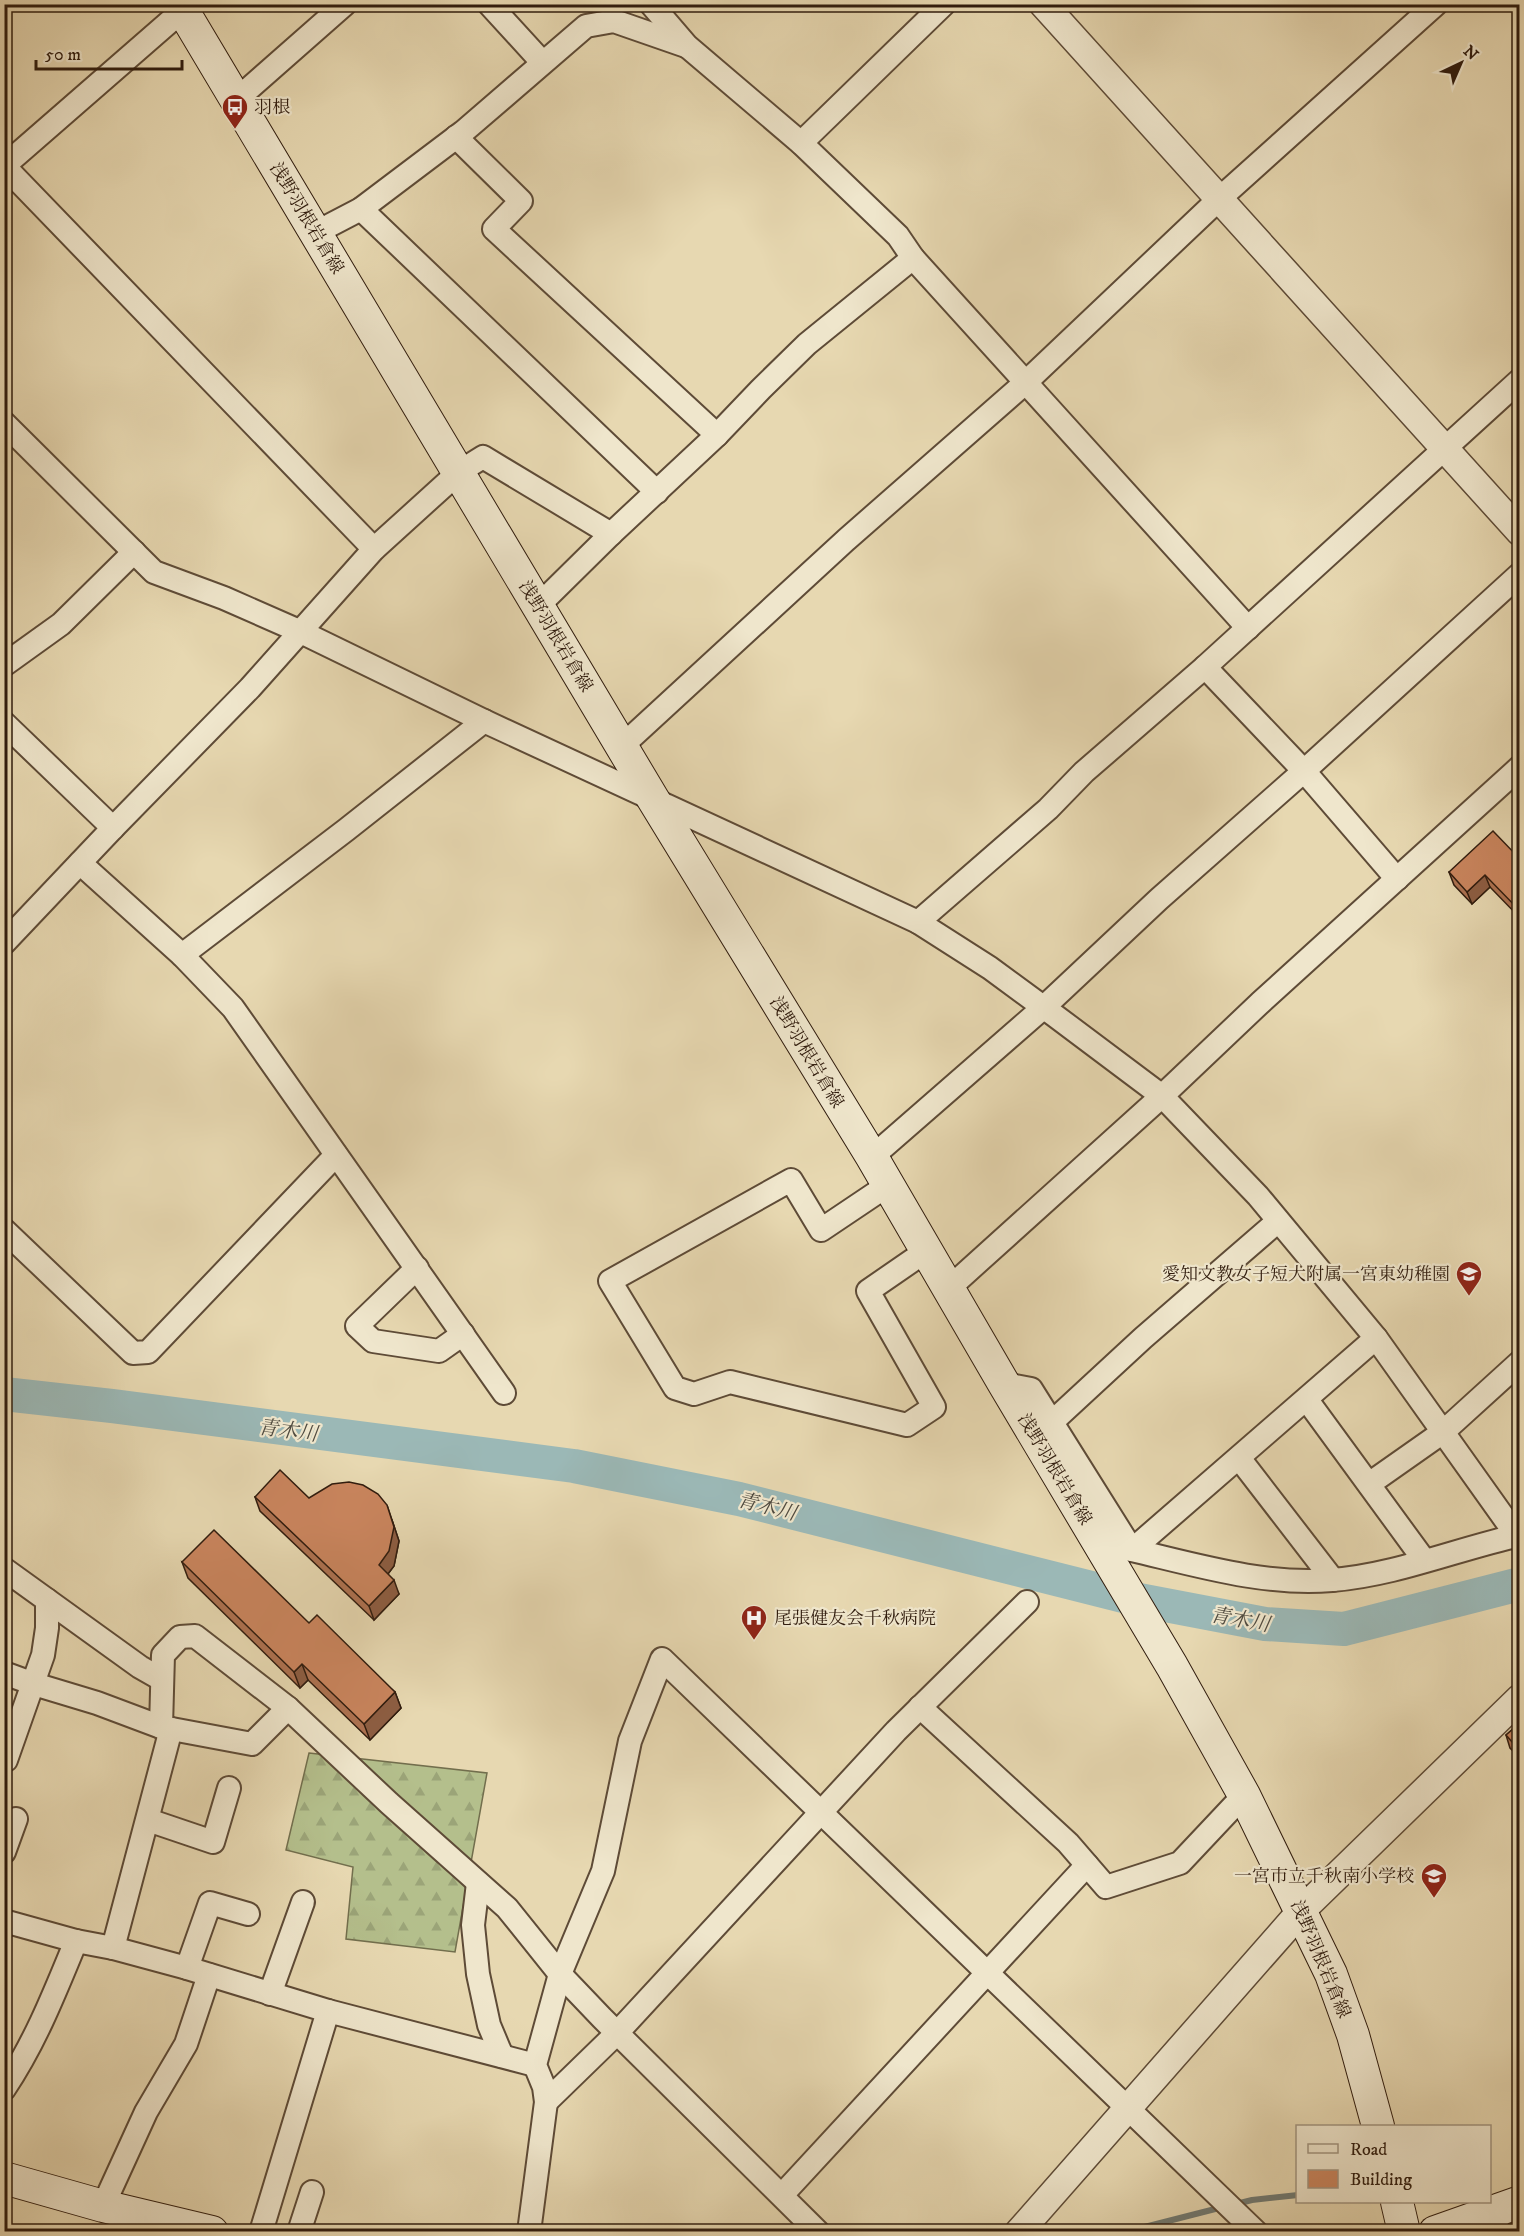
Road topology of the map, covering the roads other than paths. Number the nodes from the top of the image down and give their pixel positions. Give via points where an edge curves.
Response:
1 (345, 4) edge
2 (651, 4) edge
3 (944, 4) edge
4 (1043, 4) edge
5 (1436, 4) edge
6 (494, 6) edge
7 (181, 7) edge
8 (687, 46) junction
9 (542, 63) junction
10 (236, 100) junction
11 (456, 137) junction
12 (801, 143) junction
13 (5, 166) edge
14 (1218, 200) junction
15 (361, 209) junction
16 (315, 232) junction
17 (913, 258) junction
18 (1520, 380) edge
19 (1025, 383) junction
20 (4, 423) edge
21 (717, 435) junction
22 (1444, 447) junction
23 (459, 472) junction
24 (657, 492) junction
25 (1520, 532) edge
26 (611, 534) junction
27 (374, 549) junction
28 (134, 552) junction
29 (1520, 574) edge
30 (538, 606) junction
31 (1248, 628) junction
32 (299, 631) junction
33 (4, 665) edge
34 (1205, 667) junction
35 (484, 721) junction
36 (4, 723) edge
37 (622, 746) junction
38 (1520, 767) edge
39 (1304, 771) junction
40 (653, 799) junction
41 (113, 828) junction
42 (80, 862) junction
43 (1397, 879) junction
44 (918, 922) junction
45 (4, 944) edge
46 (182, 955) junction
47 (1044, 1007) junction
48 (1162, 1096) junction
49 (336, 1155) junction
50 (872, 1156) junction
51 (888, 1185) junction
52 (1278, 1221) junction
53 (4, 1230) edge
54 (926, 1251) junction
55 (417, 1268) junction
56 (948, 1289) junction
57 (463, 1334) junction
58 (1376, 1338) junction
59 (1520, 1362) edge
60 (504, 1393) dead end
61 (1011, 1396) junction
62 (1306, 1400) junction
63 (1051, 1423) junction
64 (1443, 1432) junction
65 (1239, 1458) junction
66 (1369, 1484) junction
67 (1518, 1535) edge
68 (1132, 1550) junction
69 (1424, 1560) junction
70 (4, 1569) edge
71 (1333, 1580) junction
72 (47, 1600) junction
73 (1027, 1602) dead end
74 (4, 1672) edge
75 (161, 1679) junction
76 (34, 1684) junction
77 (1520, 1698) edge
78 (920, 1707) junction
79 (288, 1708) junction
80 (166, 1728) junction
81 (6, 1761) dead end
82 (229, 1788) dead end
83 (1244, 1796) junction
84 (822, 1811) junction
85 (16, 1819) dead end
86 (148, 1820) junction
87 (4, 1852) edge
88 (1087, 1865) junction
89 (478, 1883) junction
90 (303, 1902) dead end
91 (1302, 1910) junction
92 (248, 1914) dead end
93 (4, 1921) edge
94 (76, 1941) junction
95 (113, 1948) junction
96 (198, 1971) junction
97 (987, 1971) junction
98 (560, 1974) junction
99 (270, 1994) junction
100 (328, 2011) junction
101 (617, 2033) junction
102 (502, 2056) junction
103 (535, 2065) junction
104 (4, 2089) edge
105 (546, 2102) junction
106 (1128, 2108) junction
107 (1377, 2125) edge
108 (4, 2178) edge
109 (312, 2192) dead end
110 (782, 2195) junction
111 (1520, 2202) edge
112 (1397, 2203) edge
113 (103, 2206) junction
114 (1473, 2218) junction
115 (212, 2232) edge
116 (261, 2232) edge
117 (300, 2232) edge
118 (529, 2232) edge
119 (818, 2232) edge
120 (1019, 2232) edge
121 (1256, 2232) edge
122 (1404, 2232) edge
123 (1435, 2232) edge
124 (1501, 2232) edge

1 - 10 street
2 - 8 street
3 - 12 street
4 - 14 street
5 - 14 street
6 - 9 street
7 - 10 main road, 浅野羽根岩倉線
7 - 13 street
8 - 9 street via 614,21 586,26
8 - 12 street
9 - 11 street
10 - 16 main road, 浅野羽根岩倉線
11 - 15 street
11 - 21 street via 521,201 494,229
12 - 17 street via 898,236
13 - 27 street
14 - 19 street
14 - 22 street
15 - 16 street
15 - 24 street
16 - 23 main road, 浅野羽根岩倉線
17 - 19 street
17 - 21 street via 807,344
18 - 22 street
19 - 31 street
19 - 37 street via 846,540
20 - 28 street
21 - 24 street
22 - 25 street
22 - 31 street
23 - 26 street via 483,457
23 - 27 street
23 - 30 main road, 浅野羽根岩倉線
24 - 26 street
26 - 30 street
27 - 32 street
28 - 32 street via 154,572
28 - 33 street via 61,624
29 - 39 street
30 - 37 main road, 浅野羽根岩倉線
31 - 34 street
32 - 35 street
32 - 41 street via 250,688
34 - 39 street
34 - 44 street
35 - 40 street
35 - 46 street
36 - 41 street
37 - 40 main road, 浅野羽根岩倉線
38 - 43 street
39 - 43 street
39 - 47 street
40 - 44 street
40 - 50 main road, 浅野羽根岩倉線
41 - 42 street
42 - 45 street
42 - 46 street
43 - 48 street
44 - 47 street
46 - 49 street via 233,1008
47 - 48 street
47 - 50 street
48 - 52 street
48 - 56 street
49 - 53 street via 148,1352 133,1353
49 - 55 street
50 - 51 main road, 浅野羽根岩倉線
51 - 54 main road, 浅野羽根岩倉線
51 - 54 street via 821,1230 791,1180 610,1281 675,1388 693,1394 730,1382 907,1425 934,1407 868,1291
52 - 58 street
52 - 63 street
54 - 56 main road, 浅野羽根岩倉線
55 - 57 street
55 - 57 street via 357,1326 373,1341 439,1351
56 - 61 main road, 浅野羽根岩倉線
57 - 60 street
58 - 62 street
58 - 64 street
59 - 64 street
61 - 63 street via 1031,1389
61 - 83 main road, 浅野羽根岩倉線 via 1172,1666
62 - 65 street
62 - 66 street
63 - 68 street
64 - 66 street
64 - 67 street
65 - 68 street
65 - 71 street
66 - 69 street
67 - 69 street
68 - 71 street via 1258,1576 1306,1582
69 - 71 street via 1377,1574
70 - 72 street
72 - 75 street
72 - 76 street via 43,1654
73 - 78 street
74 - 76 street
75 - 79 street via 163,1655 180,1637 195,1636
75 - 80 street
76 - 80 street
76 - 81 street
77 - 91 street
78 - 84 street
78 - 88 street
79 - 80 street via 252,1744
79 - 89 street
80 - 86 street
82 - 86 street via 213,1842
83 - 88 street via 1180,1863 1106,1887
83 - 91 main road, 浅野羽根岩倉線
84 - 97 street
84 - 98 street via 662,1659 630,1741 603,1871
84 - 101 street
85 - 87 street
86 - 95 street
88 - 97 street
89 - 98 street via 507,1908
89 - 102 street via 472,1925 478,1974 489,2025
90 - 99 street
91 - 106 street
91 - 107 main road, 浅野羽根岩倉線 via 1353,2036
92 - 96 street via 210,1903
93 - 94 street
94 - 95 street
94 - 104 street via 51,2002
95 - 96 street
96 - 99 street
96 - 113 street via 186,2044 146,2112
97 - 106 street
97 - 110 street
98 - 101 street
98 - 103 street
99 - 100 street
100 - 102 street
100 - 116 street
101 - 105 street
101 - 110 street
102 - 103 street
103 - 105 street
105 - 118 street
106 - 120 street
106 - 121 street
108 - 113 main road
109 - 117 street
110 - 119 street
111 - 114 main road
112 - 122 main road
113 - 115 main road
114 - 123 main road
114 - 124 street

